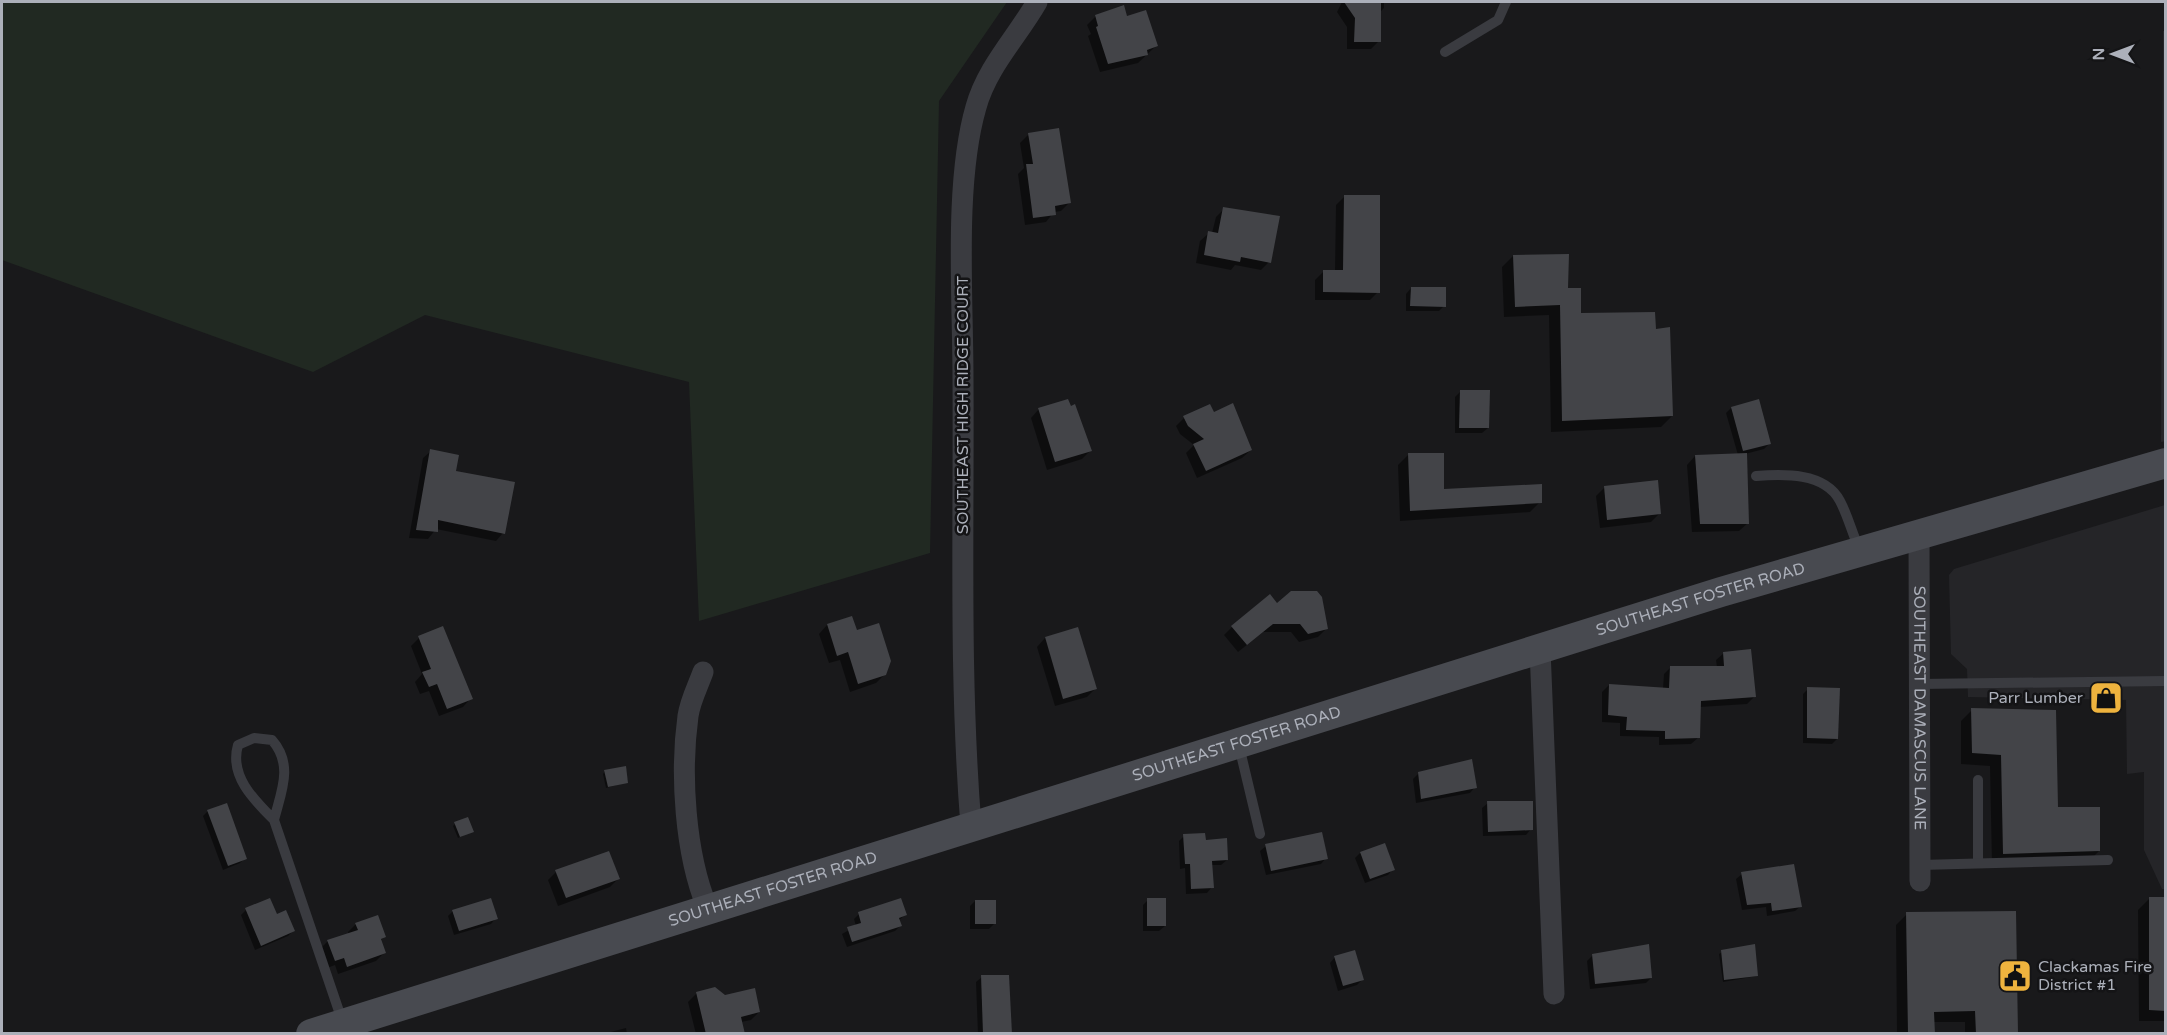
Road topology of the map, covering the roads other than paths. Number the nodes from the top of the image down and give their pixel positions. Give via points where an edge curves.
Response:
1 (1037, 2) edge
2 (1506, 2) edge
3 (1444, 52) dead end
4 (2166, 463) edge
5 (1756, 476) dead end
6 (1919, 534) junction
7 (1861, 551) junction
8 (1540, 649) junction
9 (703, 672) dead end
10 (2166, 681) edge
11 (1919, 684) junction
12 (1239, 743) junction
13 (1978, 780) dead end
14 (274, 820) junction
15 (971, 826) junction
16 (1260, 834) dead end
17 (2108, 860) dead end
18 (1978, 863) junction
19 (1920, 873) joint
20 (707, 908) junction
21 (1554, 994) dead end
22 (343, 1023) junction
23 (310, 1034) edge

1 - 15 street, SOUTHEAST HIGH RIDGE COURT via 990,74 976,106 967,157 963,256 964,694
2 - 3 lane via 1498,20
4 - 6 main road, SOUTHEAST FOSTER ROAD
5 - 7 lane via 1802,476 1821,483 1840,499
6 - 7 main road, SOUTHEAST FOSTER ROAD
6 - 11 street, SOUTHEAST DAMASCUS LANE
7 - 8 main road, SOUTHEAST FOSTER ROAD
8 - 12 main road, SOUTHEAST FOSTER ROAD
8 - 21 street
9 - 20 street via 688,714 685,777 691,850
10 - 11 lane
11 - 19 street, SOUTHEAST DAMASCUS LANE
12 - 15 main road, SOUTHEAST FOSTER ROAD
12 - 16 lane
13 - 18 lane
14 - 14 lane via 253,798 238,773 238,745 254,738 272,740 282,752 285,778
14 - 22 lane
15 - 20 main road, SOUTHEAST FOSTER ROAD
17 - 18 lane
18 - 19 lane
20 - 22 main road, SOUTHEAST FOSTER ROAD
22 - 23 main road, SOUTHEAST FOSTER ROAD

